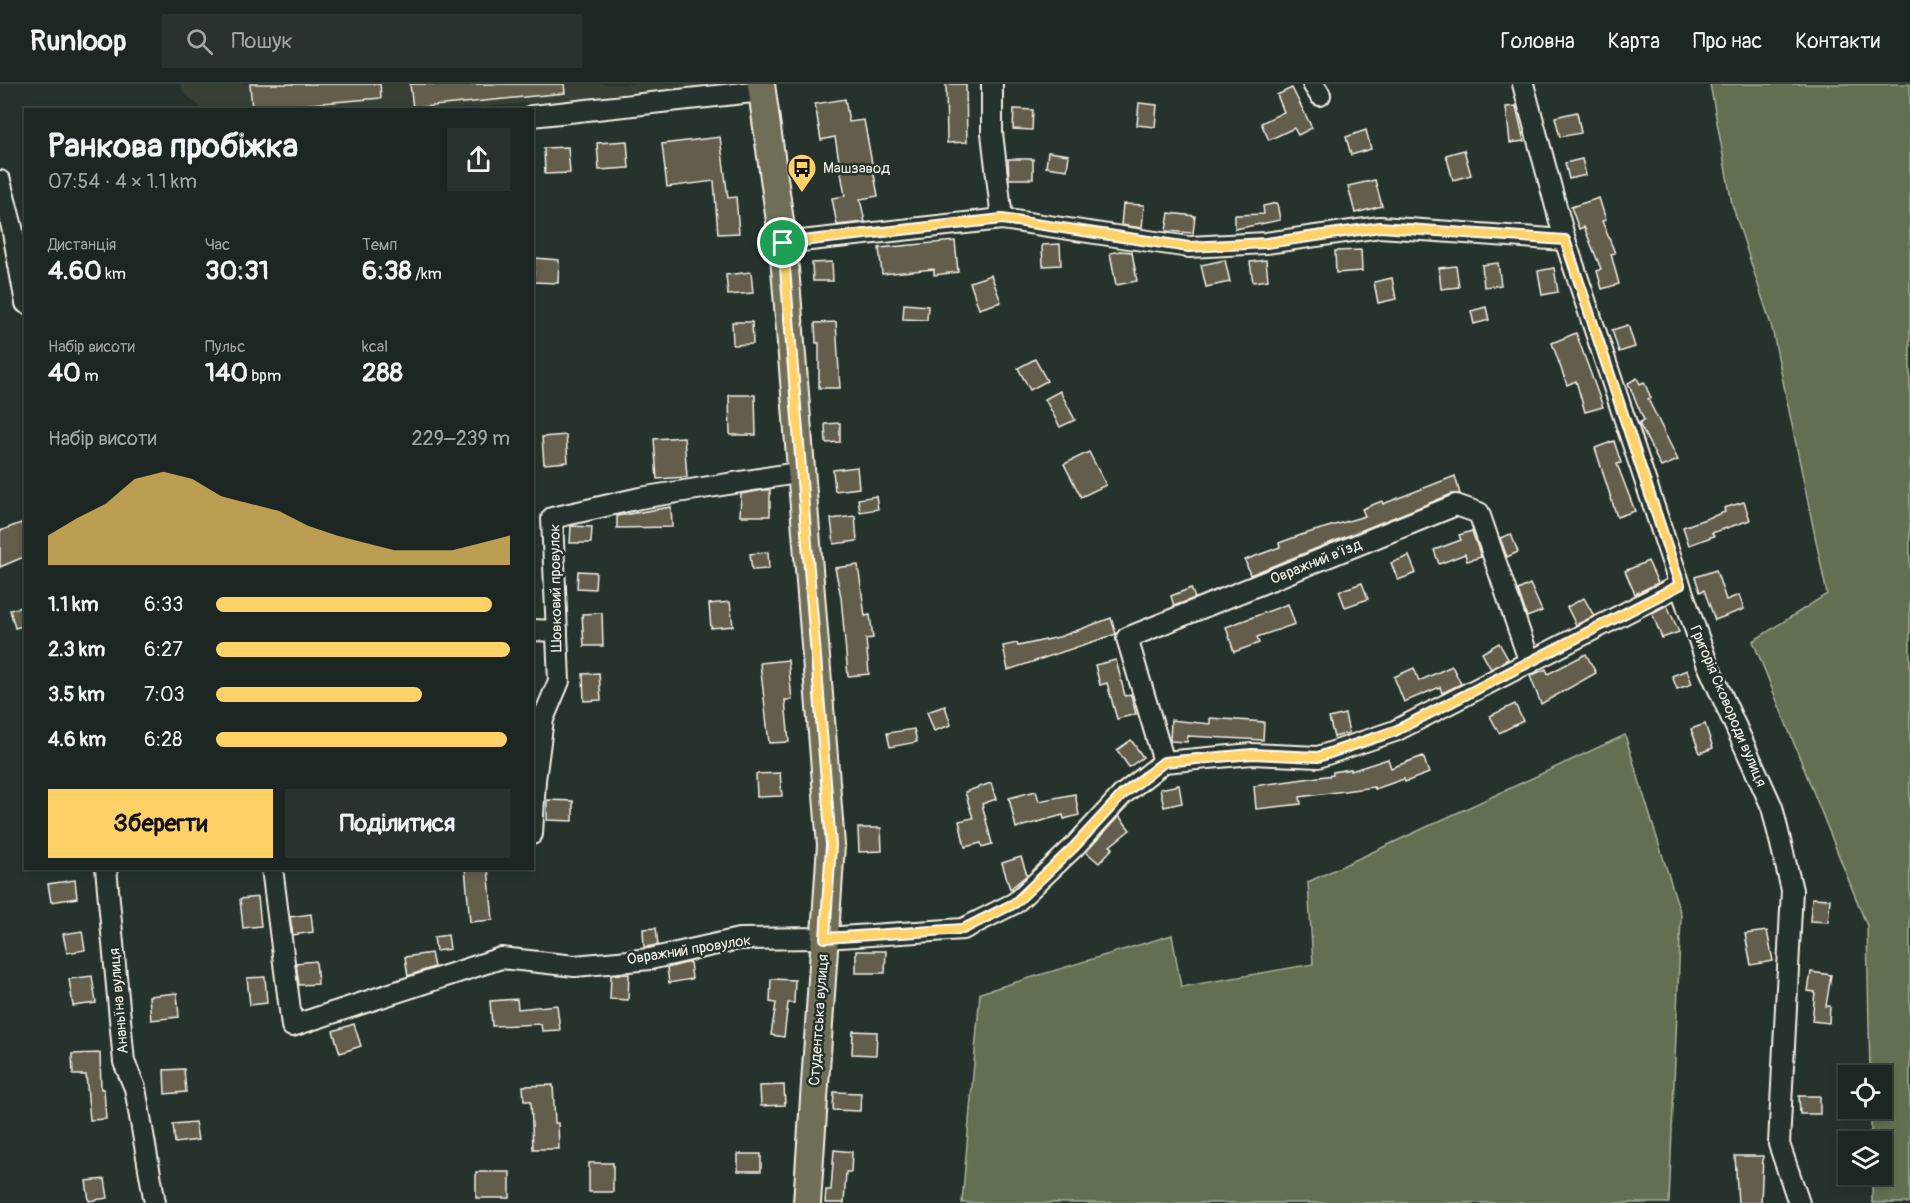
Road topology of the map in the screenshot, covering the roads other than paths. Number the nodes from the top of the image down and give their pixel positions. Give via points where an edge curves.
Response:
1 (992, 84) edge
2 (1523, 84) edge
3 (761, 88) edge
4 (534, 116) edge
5 (0, 181) edge
6 (1002, 219) junction
7 (13, 226) edge
8 (1565, 240) junction
9 (783, 243) junction
10 (24, 291) edge
11 (802, 472) junction
12 (1680, 585) junction
13 (534, 630) edge
14 (557, 631) junction
15 (1530, 663) junction
16 (1164, 762) junction
17 (534, 798) edge
18 (106, 870) edge
19 (272, 870) edge
20 (825, 938) junction
21 (155, 1203) edge
22 (807, 1203) edge
23 (1799, 1203) edge

1 - 6 street via 992,132
2 - 8 street, Григорія Сковороди вулиця
3 - 4 street
3 - 9 main road, Студентська вулиця
5 - 7 street
6 - 8 street via 1189,247 1266,243 1380,227
6 - 9 street
7 - 10 street
8 - 12 street, Григорія Сковороди вулиця
9 - 11 main road, Студентська вулиця
11 - 14 street, Шовковий провулок via 640,498 552,518
11 - 20 main road, Студентська вулиця via 831,845
12 - 15 street
12 - 23 street, Григорія Сковороди вулиця via 1707,663 1772,807 1792,890 1779,1144
13 - 14 street
14 - 17 street, Шовковий провулок via 559,681 543,718
15 - 16 street via 1395,731 1318,757 1252,754
15 - 16 street, Овражний в'їзд via 1479,513 1456,505 1127,638
16 - 20 street, Овражний провулок via 1122,795 1015,903 963,929
18 - 21 street, Ананьїна вулиця via 124,1062 135,1088
19 - 20 street, Овражний провулок via 292,1026 501,958 575,966 650,959 739,939
20 - 22 main road, Студентська вулиця

